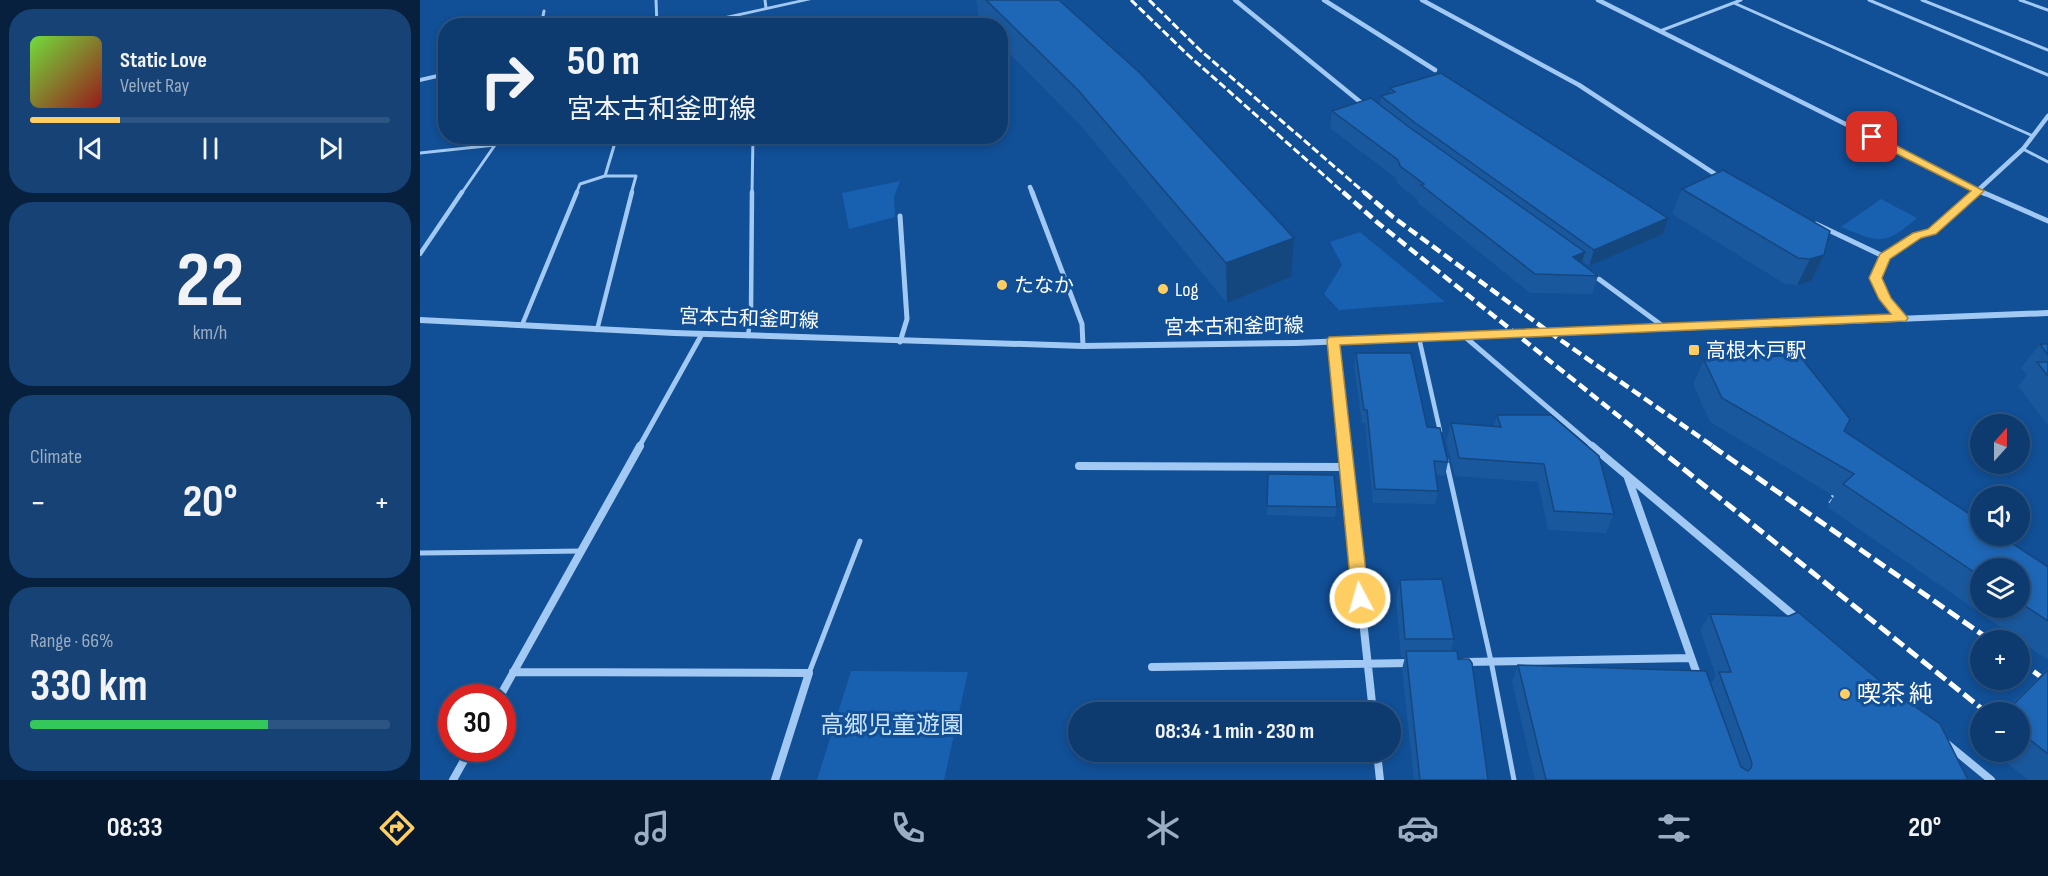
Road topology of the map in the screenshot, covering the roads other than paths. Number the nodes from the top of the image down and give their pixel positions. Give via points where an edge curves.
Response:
1 (656, 0) edge
2 (808, 0) edge
3 (1235, 0) edge
4 (1324, 0) edge
5 (1422, 0) edge
6 (1598, 0) edge
7 (1741, 0) edge
8 (1869, 0) edge
9 (1922, 0) edge
10 (2020, 0) edge
11 (1734, 3) junction
12 (766, 4) edge
13 (2048, 10) edge
14 (544, 11) dead end
15 (543, 18) edge
16 (657, 18) edge
17 (713, 18) edge
18 (1660, 31) junction
19 (2048, 50) edge
20 (1435, 69) dead end
21 (2048, 75) edge
22 (438, 76) edge
23 (420, 80) edge
24 (1373, 112) edge
25 (2048, 116) edge
26 (2033, 136) junction
27 (615, 144) edge
28 (753, 144) edge
29 (2023, 149) junction
30 (420, 153) edge
31 (2048, 162) edge
32 (605, 176) junction
33 (1727, 182) edge
34 (1030, 187) dead end
35 (1978, 191) junction
36 (900, 216) dead end
37 (2048, 221) edge
38 (1811, 222) edge
39 (420, 254) edge
40 (1885, 257) junction
41 (1582, 267) edge
42 (2048, 313) edge
43 (1902, 318) junction
44 (420, 320) edge
45 (522, 326) junction
46 (1664, 327) junction
47 (597, 330) junction
48 (702, 334) junction
49 (748, 336) junction
50 (1464, 336) junction
51 (1419, 338) junction
52 (1333, 340) junction
53 (900, 342) junction
54 (1083, 346) junction
55 (1441, 434) edge
56 (1446, 456) edge
57 (1079, 465) dead end
58 (1346, 467) junction
59 (1627, 476) junction
60 (860, 541) dead end
61 (581, 551) junction
62 (420, 553) edge
63 (1808, 628) edge
64 (1691, 658) junction
65 (1491, 661) junction
66 (1424, 662) edge
67 (1457, 662) edge
68 (1367, 663) junction
69 (1152, 667) dead end
70 (513, 672) junction
71 (809, 673) junction
72 (507, 684) edge
73 (1703, 691) edge
74 (1372, 702) edge
75 (1935, 733) edge
76 (463, 762) edge
77 (1378, 762) edge
78 (1974, 766) junction
79 (453, 780) edge
80 (775, 780) edge
81 (1380, 780) edge
82 (1514, 780) edge
83 (1982, 780) edge
84 (1991, 780) edge

1 - 16 lane
2 - 12 street
3 - 24 street
4 - 20 street
5 - 33 street via 1579,85
6 - 18 street
7 - 11 lane
8 - 21 lane
9 - 19 lane
10 - 13 lane
11 - 18 lane
11 - 26 lane
12 - 17 street
14 - 15 lane
18 - 35 street
22 - 23 street
25 - 26 street
26 - 29 street
27 - 32 lane
28 - 49 lane
29 - 31 lane
29 - 35 street
30 - 39 lane via 495,145
32 - 45 lane via 580,184
32 - 47 lane via 636,176
34 - 54 street via 1082,324
35 - 37 street
35 - 40 street via 1932,232 1917,235
36 - 53 street via 907,319
38 - 40 street
40 - 43 street via 1875,278 1885,299
41 - 46 street
42 - 43 street, 宮本古和釜町線
43 - 46 street, 宮本古和釜町線
44 - 45 street, 宮本古和釜町線
45 - 47 street, 宮本古和釜町線
46 - 50 street, 宮本古和釜町線
47 - 48 street, 宮本古和釜町線
48 - 49 street, 宮本古和釜町線
48 - 61 street
49 - 53 street, 宮本古和釜町線
50 - 51 street, 宮本古和釜町線
50 - 59 street
51 - 52 street, 宮本古和釜町線
51 - 55 lane
52 - 54 street, 宮本古和釜町線
52 - 58 street
53 - 54 street, 宮本古和釜町線
56 - 65 lane
57 - 58 street
58 - 68 street
59 - 63 street
59 - 64 street
60 - 71 lane
61 - 62 lane
61 - 70 street
64 - 65 street
64 - 73 street
65 - 67 street
65 - 82 lane
66 - 68 street
68 - 69 street
68 - 74 street
70 - 71 street
70 - 72 street
71 - 80 street
75 - 78 street
76 - 79 street
77 - 81 street
78 - 83 street
78 - 84 street

